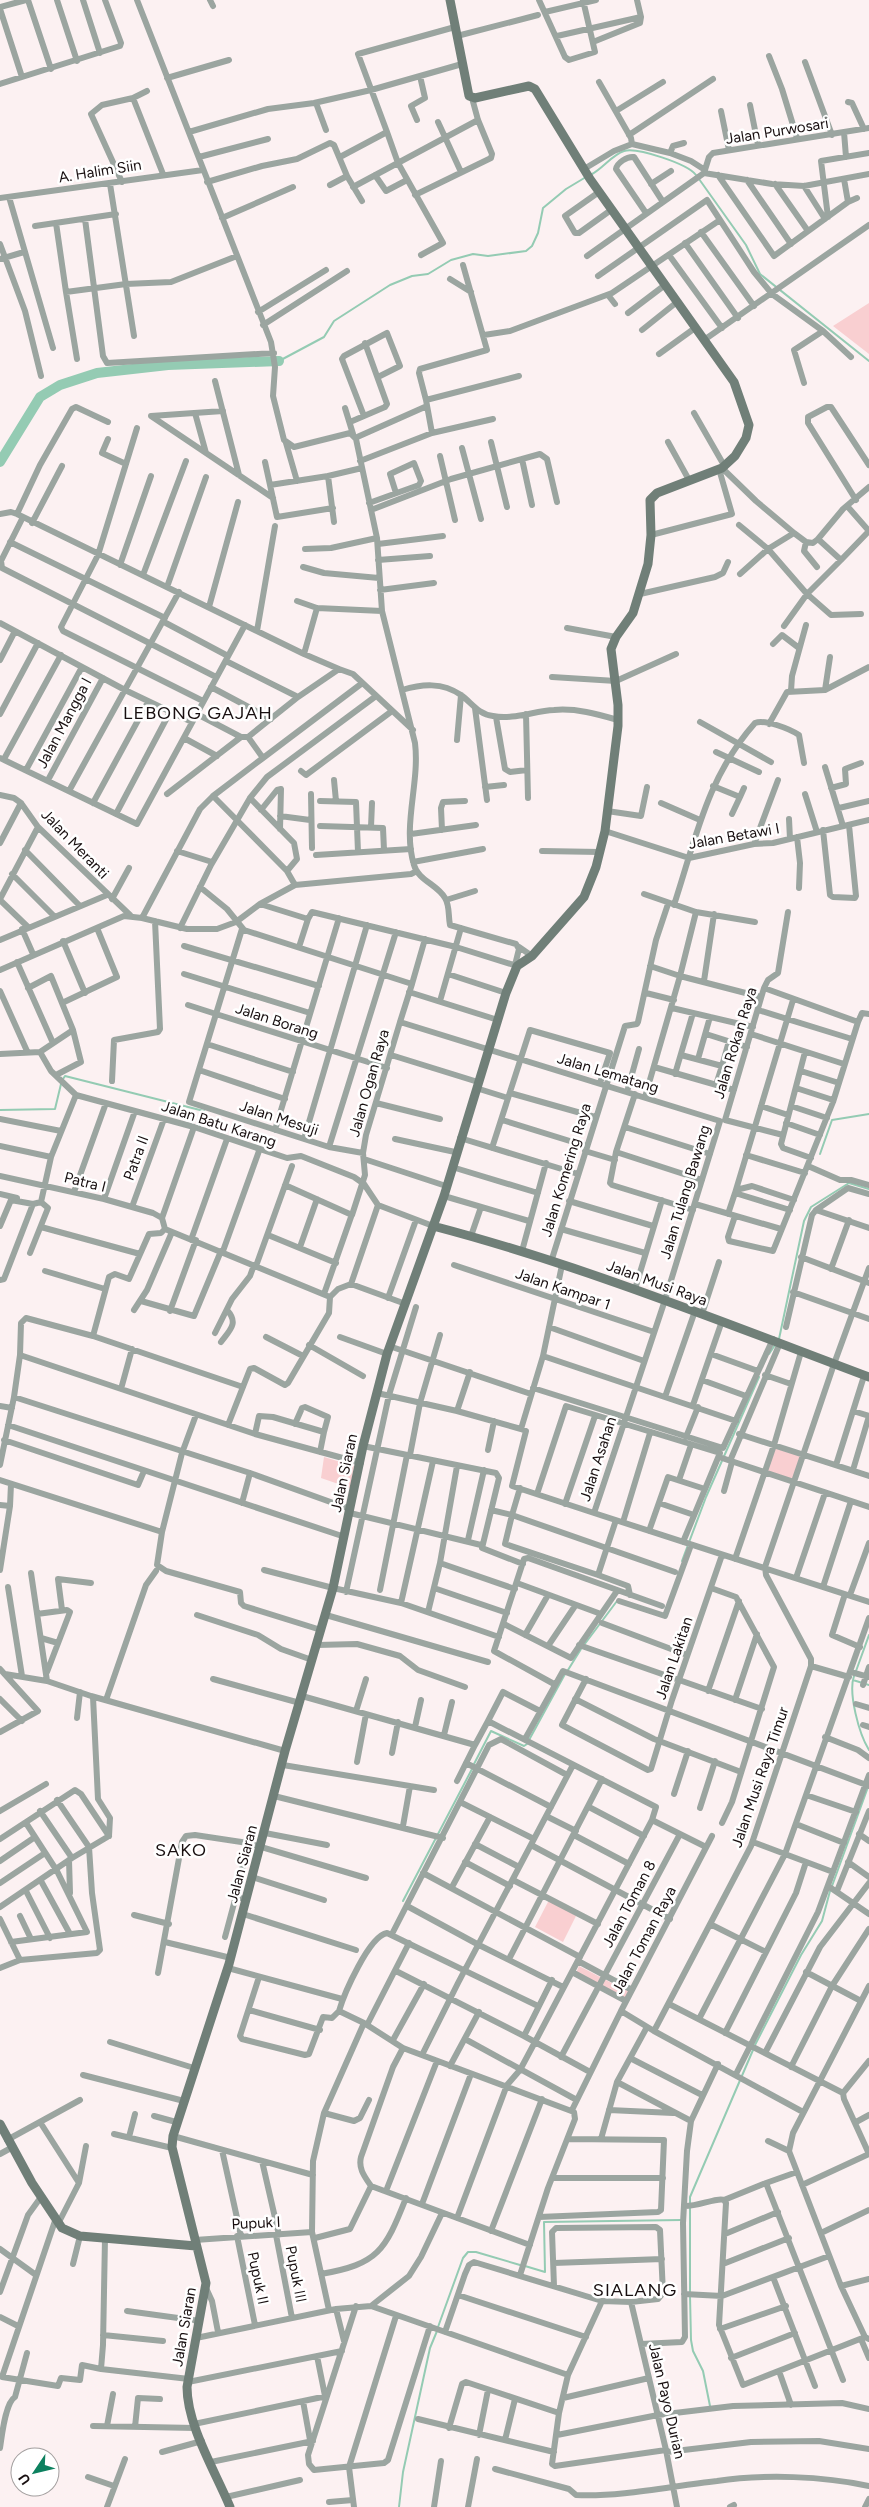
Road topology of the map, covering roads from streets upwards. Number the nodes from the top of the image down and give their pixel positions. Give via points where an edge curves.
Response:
1 (27, 0) edge
2 (57, 0) edge
3 (83, 0) edge
4 (105, 0) edge
5 (137, 0) edge
6 (450, 0) edge
7 (539, 0) edge
8 (596, 0) edge
9 (637, 0) edge
10 (583, 1) edge
11 (0, 8) edge
12 (541, 14) junction
13 (642, 17) junction
14 (590, 29) junction
15 (456, 31) junction
16 (557, 36) junction
17 (593, 42) junction
18 (100, 53) junction
19 (769, 56) dead end
20 (229, 60) dead end
21 (77, 61) junction
22 (805, 62) dead end
23 (462, 64) junction
24 (51, 69) junction
25 (420, 76) junction
26 (22, 78) junction
27 (167, 78) junction
28 (713, 79) dead end
29 (599, 82) dead end
30 (663, 82) dead end
31 (0, 84) edge
32 (371, 90) junction
33 (147, 91) dead end
34 (133, 98) junction
35 (472, 98) junction
36 (848, 102) dead end
37 (316, 103) junction
38 (750, 105) dead end
39 (721, 110) dead end
40 (616, 111) junction
41 (417, 120) dead end
42 (478, 120) junction
43 (438, 122) dead end
44 (867, 128) edge
45 (326, 130) dead end
46 (189, 132) junction
47 (386, 132) junction
48 (844, 132) junction
49 (629, 135) junction
50 (832, 135) junction
51 (446, 137) junction
52 (797, 138) junction
53 (268, 139) dead end
54 (684, 143) dead end
55 (758, 145) junction
56 (629, 150) junction
57 (729, 150) junction
58 (670, 153) junction
59 (869, 153) edge
60 (199, 157) junction
61 (340, 157) junction
62 (846, 157) junction
63 (398, 163) junction
64 (203, 170) junction
65 (584, 170) junction
66 (670, 171) dead end
67 (461, 172) junction
68 (704, 173) junction
69 (163, 174) junction
70 (869, 174) edge
71 (375, 175) junction
72 (718, 175) junction
73 (347, 176) junction
74 (844, 179) junction
75 (408, 180) junction
76 (747, 180) junction
77 (122, 182) junction
78 (208, 182) junction
79 (824, 183) junction
80 (110, 184) junction
81 (652, 184) junction
82 (775, 184) junction
83 (330, 185) dead end
84 (804, 186) junction
85 (293, 187) dead end
86 (353, 187) junction
87 (599, 192) junction
88 (415, 195) junction
89 (9, 197) junction
90 (0, 198) edge
91 (857, 198) dead end
92 (362, 201) dead end
93 (663, 202) junction
94 (848, 202) junction
95 (612, 210) junction
96 (646, 213) junction
97 (116, 214) junction
98 (222, 218) junction
99 (826, 218) junction
100 (85, 219) junction
101 (720, 220) junction
102 (56, 223) junction
103 (869, 225) edge
104 (35, 226) dead end
105 (624, 228) junction
106 (808, 231) junction
107 (702, 232) junction
108 (685, 243) junction
109 (0, 244) edge
110 (790, 244) junction
111 (638, 247) junction
112 (24, 252) junction
113 (421, 255) dead end
114 (669, 255) junction
115 (237, 256) junction
116 (588, 256) dead end
117 (3, 258) edge
118 (463, 265) dead end
119 (652, 266) junction
120 (326, 270) dead end
121 (347, 271) dead end
122 (598, 276) dead end
123 (450, 279) dead end
124 (126, 284) junction
125 (665, 285) junction
126 (94, 288) junction
127 (66, 292) junction
128 (471, 292) junction
129 (774, 293) junction
130 (608, 295) junction
131 (677, 302) junction
132 (615, 304) dead end
133 (754, 306) junction
134 (258, 312) junction
135 (628, 313) dead end
136 (738, 318) junction
137 (263, 325) junction
138 (695, 328) junction
139 (722, 328) junction
140 (642, 330) dead end
141 (823, 331) junction
142 (484, 335) junction
143 (134, 336) dead end
144 (704, 340) junction
145 (365, 343) junction
146 (53, 348) dead end
147 (274, 354) junction
148 (659, 354) dead end
149 (851, 357) dead end
150 (77, 359) dead end
151 (41, 376) dead end
152 (519, 376) dead end
153 (378, 377) junction
154 (215, 381) dead end
155 (804, 383) dead end
156 (427, 403) junction
157 (345, 408) dead end
158 (223, 411) junction
159 (196, 413) junction
160 (694, 413) dead end
161 (364, 416) junction
162 (493, 419) dead end
163 (108, 422) dead end
164 (350, 422) junction
165 (137, 428) dead end
166 (432, 433) junction
167 (354, 436) junction
168 (108, 439) dead end
169 (490, 442) dead end
170 (668, 442) dead end
171 (286, 443) junction
172 (462, 448) dead end
173 (206, 453) junction
174 (440, 456) dead end
175 (522, 459) junction
176 (186, 462) dead end
177 (265, 462) dead end
178 (126, 464) junction
179 (361, 464) junction
180 (869, 464) edge
181 (62, 466) dead end
182 (497, 467) junction
183 (722, 468) junction
184 (469, 474) junction
185 (239, 475) junction
186 (151, 476) dead end
187 (328, 476) junction
188 (206, 477) dead end
189 (688, 480) junction
190 (297, 481) junction
191 (445, 482) junction
192 (270, 485) junction
193 (869, 487) edge
194 (396, 493) junction
195 (273, 498) junction
196 (856, 500) junction
197 (238, 502) dead end
198 (557, 502) dead end
199 (532, 505) dead end
200 (370, 506) junction
201 (848, 506) junction
202 (507, 507) dead end
203 (333, 508) junction
204 (0, 514) edge
205 (20, 516) junction
206 (481, 519) dead end
207 (455, 520) dead end
208 (334, 522) dead end
209 (32, 523) junction
210 (739, 525) dead end
211 (275, 526) dead end
212 (869, 531) edge
213 (794, 533) junction
214 (443, 536) dead end
215 (651, 536) junction
216 (818, 539) junction
217 (377, 541) junction
218 (10, 542) junction
219 (806, 542) junction
220 (305, 549) dead end
221 (768, 549) junction
222 (98, 555) junction
223 (430, 556) dead end
224 (378, 560) junction
225 (841, 560) junction
226 (728, 562) dead end
227 (120, 565) junction
228 (817, 566) dead end
229 (303, 567) dead end
230 (740, 574) dead end
231 (143, 575) junction
232 (84, 578) junction
233 (379, 578) junction
234 (434, 583) dead end
235 (167, 586) junction
236 (380, 590) junction
237 (179, 592) junction
238 (640, 594) junction
239 (807, 594) junction
240 (297, 601) dead end
241 (71, 603) junction
242 (209, 607) junction
243 (317, 608) junction
244 (382, 611) junction
245 (861, 614) dead end
246 (165, 620) junction
247 (0, 623) edge
248 (245, 625) junction
249 (806, 625) dead end
250 (784, 626) dead end
251 (567, 628) dead end
252 (15, 631) junction
253 (257, 631) junction
254 (616, 637) junction
255 (38, 643) junction
256 (152, 643) junction
257 (773, 644) dead end
258 (799, 648) junction
259 (304, 654) junction
260 (676, 654) dead end
261 (61, 656) junction
262 (830, 657) dead end
263 (227, 658) junction
264 (0, 660) edge
265 (82, 667) junction
266 (138, 667) junction
267 (869, 667) edge
268 (339, 669) junction
269 (552, 676) dead end
270 (216, 677) junction
271 (103, 678) junction
272 (616, 681) junction
273 (361, 684) junction
274 (210, 687) junction
275 (125, 690) junction
276 (402, 690) junction
277 (825, 690) junction
278 (790, 691) junction
279 (461, 695) junction
280 (376, 696) junction
281 (298, 697) junction
282 (203, 701) junction
283 (148, 702) junction
284 (475, 708) junction
285 (392, 711) junction
286 (170, 712) junction
287 (0, 714) edge
288 (196, 714) junction
289 (526, 714) junction
290 (496, 717) junction
291 (271, 719) junction
292 (618, 720) junction
293 (192, 722) junction
294 (700, 722) dead end
295 (769, 724) junction
296 (413, 730) junction
297 (244, 737) junction
298 (184, 738) junction
299 (457, 740) dead end
300 (739, 743) junction
301 (716, 752) dead end
302 (217, 756) junction
303 (728, 757) junction
304 (263, 758) junction
305 (2, 759) edge
306 (771, 762) dead end
307 (804, 763) dead end
308 (861, 763) dead end
309 (825, 767) dead end
310 (26, 770) junction
311 (527, 770) junction
312 (301, 771) dead end
313 (759, 772) dead end
314 (48, 780) junction
315 (334, 780) dead end
316 (778, 780) dead end
317 (504, 785) dead end
318 (714, 786) junction
319 (485, 787) junction
320 (647, 787) dead end
321 (744, 788) dead end
322 (831, 788) junction
323 (69, 791) junction
324 (166, 794) dead end
325 (311, 794) dead end
326 (805, 794) dead end
327 (0, 795) edge
328 (213, 796) junction
329 (740, 797) junction
330 (250, 798) junction
331 (528, 798) dead end
332 (487, 800) dead end
333 (320, 801) dead end
334 (336, 801) junction
335 (465, 801) dead end
336 (869, 801) edge
337 (21, 803) junction
338 (93, 803) junction
339 (372, 803) dead end
340 (661, 803) dead end
341 (838, 808) junction
342 (261, 810) junction
343 (607, 811) junction
344 (116, 814) junction
345 (732, 814) dead end
346 (280, 816) junction
347 (789, 819) dead end
348 (310, 820) junction
349 (700, 820) junction
350 (869, 820) edge
351 (237, 821) junction
352 (476, 825) dead end
353 (846, 825) junction
354 (320, 826) dead end
355 (38, 827) junction
356 (371, 827) junction
357 (358, 828) junction
358 (280, 829) junction
359 (442, 830) junction
360 (605, 830) junction
361 (820, 831) junction
362 (411, 834) junction
363 (794, 838) junction
364 (0, 843) edge
365 (754, 844) junction
366 (312, 848) dead end
367 (411, 849) junction
368 (483, 849) dead end
369 (26, 850) junction
370 (384, 850) junction
371 (177, 851) junction
372 (542, 851) dead end
373 (358, 852) junction
374 (600, 852) junction
375 (316, 855) dead end
376 (689, 858) junction
377 (212, 862) junction
378 (413, 862) junction
379 (129, 868) dead end
380 (287, 871) junction
381 (417, 872) junction
382 (12, 874) junction
383 (295, 885) junction
384 (200, 887) junction
385 (799, 888) dead end
386 (476, 891) dead end
387 (644, 894) dead end
388 (110, 897) junction
389 (0, 899) edge
390 (446, 900) junction
391 (260, 904) junction
392 (671, 905) junction
393 (80, 906) junction
394 (696, 912) junction
395 (788, 912) dead end
396 (714, 914) junction
397 (130, 915) junction
398 (54, 916) junction
399 (142, 918) junction
400 (308, 918) junction
401 (339, 918) junction
402 (155, 921) junction
403 (236, 922) junction
404 (755, 922) dead end
405 (367, 925) junction
406 (25, 928) junction
407 (97, 928) junction
408 (180, 928) junction
409 (461, 928) junction
410 (242, 929) junction
411 (396, 932) junction
412 (426, 939) junction
413 (0, 940) edge
414 (63, 941) junction
415 (184, 946) dead end
416 (456, 947) junction
417 (519, 947) junction
418 (299, 948) junction
419 (33, 954) junction
420 (327, 956) junction
421 (532, 956) junction
422 (233, 960) junction
423 (17, 962) junction
424 (356, 966) junction
425 (516, 966) junction
426 (650, 966) junction
427 (0, 970) edge
428 (184, 974) dead end
429 (382, 974) junction
430 (448, 974) junction
431 (680, 976) junction
432 (704, 981) junction
433 (412, 984) junction
434 (319, 986) junction
435 (28, 988) junction
436 (225, 988) junction
437 (764, 988) junction
438 (0, 991) edge
439 (409, 992) junction
440 (84, 993) junction
441 (506, 993) junction
442 (646, 993) junction
443 (761, 997) junction
444 (674, 1000) junction
445 (793, 1000) junction
446 (440, 1001) junction
447 (62, 1003) junction
448 (188, 1005) dead end
449 (672, 1008) junction
450 (758, 1010) junction
451 (310, 1013) junction
452 (693, 1013) junction
453 (216, 1014) junction
454 (869, 1014) edge
455 (710, 1017) junction
456 (788, 1019) junction
457 (498, 1020) junction
458 (400, 1022) junction
459 (858, 1022) junction
460 (73, 1030) junction
461 (752, 1031) junction
462 (706, 1034) junction
463 (852, 1039) junction
464 (729, 1041) junction
465 (301, 1042) junction
466 (53, 1043) junction
467 (207, 1044) junction
468 (780, 1044) junction
469 (747, 1046) junction
470 (639, 1048) dead end
471 (489, 1050) junction
472 (27, 1051) junction
473 (330, 1051) junction
474 (40, 1052) junction
475 (805, 1052) junction
476 (0, 1054) edge
477 (391, 1055) junction
478 (681, 1055) junction
479 (357, 1059) junction
480 (519, 1059) junction
481 (698, 1059) junction
482 (610, 1063) junction
483 (844, 1064) junction
484 (722, 1066) junction
485 (654, 1067) junction
486 (386, 1068) junction
487 (199, 1070) junction
488 (801, 1071) junction
489 (293, 1072) junction
490 (676, 1074) junction
491 (57, 1076) junction
492 (112, 1081) dead end
493 (839, 1083) junction
494 (603, 1084) junction
495 (477, 1085) junction
496 (716, 1085) junction
497 (796, 1088) junction
498 (734, 1090) junction
499 (627, 1092) junction
500 (635, 1094) junction
501 (76, 1095) junction
502 (509, 1095) junction
503 (285, 1098) junction
504 (645, 1098) junction
505 (833, 1100) junction
506 (106, 1103) junction
507 (376, 1103) junction
508 (760, 1106) junction
509 (791, 1106) junction
510 (135, 1111) junction
511 (788, 1115) junction
512 (595, 1117) junction
513 (826, 1118) junction
514 (0, 1119) edge
515 (164, 1119) junction
516 (440, 1119) dead end
517 (502, 1120) junction
518 (722, 1121) junction
519 (786, 1123) junction
520 (194, 1127) junction
521 (625, 1127) junction
522 (753, 1128) junction
523 (275, 1130) junction
524 (61, 1131) junction
525 (783, 1135) junction
526 (820, 1135) junction
527 (460, 1138) junction
528 (227, 1139) junction
529 (304, 1139) junction
530 (395, 1139) dead end
531 (0, 1146) edge
532 (329, 1146) junction
533 (492, 1148) junction
534 (586, 1149) junction
535 (259, 1151) junction
536 (455, 1152) junction
537 (616, 1152) junction
538 (710, 1154) junction
539 (746, 1155) junction
540 (364, 1156) junction
541 (51, 1157) junction
542 (811, 1158) junction
543 (615, 1160) junction
544 (546, 1163) junction
545 (292, 1166) dead end
546 (808, 1166) junction
547 (452, 1167) junction
548 (578, 1174) junction
549 (806, 1174) junction
550 (0, 1176) edge
551 (702, 1180) junction
552 (364, 1184) junction
553 (44, 1185) junction
554 (285, 1185) junction
555 (869, 1185) edge
556 (445, 1191) junction
557 (736, 1191) junction
558 (74, 1192) junction
559 (538, 1193) junction
560 (0, 1194) edge
561 (869, 1194) edge
562 (104, 1199) junction
563 (317, 1199) junction
564 (662, 1200) junction
565 (794, 1200) junction
566 (569, 1201) junction
567 (36, 1203) junction
568 (378, 1205) junction
569 (132, 1207) junction
570 (481, 1207) junction
571 (694, 1207) junction
572 (790, 1210) junction
573 (816, 1210) junction
574 (728, 1214) junction
575 (736, 1216) junction
576 (351, 1217) dead end
577 (162, 1218) junction
578 (416, 1220) junction
579 (849, 1220) junction
580 (530, 1221) junction
581 (0, 1226) edge
582 (433, 1226) junction
583 (653, 1226) junction
584 (41, 1227) junction
585 (869, 1228) edge
586 (561, 1229) junction
587 (781, 1229) junction
588 (168, 1230) junction
589 (268, 1235) junction
590 (471, 1236) junction
591 (193, 1240) junction
592 (300, 1247) junction
593 (222, 1251) junction
594 (522, 1251) junction
595 (30, 1253) dead end
596 (645, 1253) junction
597 (140, 1254) junction
598 (801, 1257) junction
599 (551, 1262) junction
600 (719, 1262) dead end
601 (336, 1263) junction
602 (255, 1265) junction
603 (454, 1265) dead end
604 (562, 1265) junction
605 (869, 1268) edge
606 (831, 1269) junction
607 (45, 1272) dead end
608 (0, 1280) edge
609 (867, 1282) edge
610 (351, 1284) junction
611 (105, 1289) junction
612 (634, 1289) junction
613 (793, 1292) junction
614 (327, 1296) junction
615 (388, 1298) junction
616 (554, 1299) junction
617 (665, 1300) junction
618 (141, 1301) junction
619 (404, 1303) junction
620 (416, 1307) dead end
621 (134, 1310) dead end
622 (226, 1310) junction
623 (170, 1311) junction
624 (698, 1312) junction
625 (852, 1313) junction
626 (869, 1319) edge
627 (722, 1321) junction
628 (549, 1327) junction
629 (786, 1327) dead end
630 (215, 1332) dead end
631 (654, 1332) junction
632 (440, 1335) dead end
633 (93, 1336) junction
634 (266, 1337) dead end
635 (340, 1337) dead end
636 (777, 1341) junction
637 (221, 1342) dead end
638 (309, 1345) junction
639 (132, 1349) junction
640 (388, 1350) junction
641 (401, 1350) junction
642 (802, 1352) junction
643 (711, 1354) junction
644 (20, 1355) junction
645 (303, 1356) junction
646 (543, 1356) junction
647 (433, 1360) junction
648 (644, 1361) junction
649 (834, 1364) junction
650 (758, 1371) junction
651 (470, 1372) junction
652 (765, 1375) junction
653 (363, 1376) dead end
654 (867, 1376) edge
655 (702, 1380) junction
656 (791, 1384) junction
657 (243, 1387) junction
658 (635, 1387) junction
659 (121, 1390) junction
660 (532, 1391) junction
661 (377, 1392) junction
662 (389, 1395) junction
663 (746, 1396) junction
664 (665, 1397) junction
665 (14, 1398) junction
666 (420, 1403) junction
667 (567, 1403) junction
668 (0, 1406) edge
669 (695, 1406) junction
670 (12, 1408) junction
671 (457, 1411) junction
672 (853, 1411) junction
673 (592, 1413) junction
674 (196, 1415) junction
675 (869, 1416) edge
676 (494, 1421) junction
677 (624, 1421) junction
678 (736, 1421) junction
679 (295, 1424) junction
680 (228, 1426) junction
681 (521, 1429) junction
682 (5, 1430) edge
683 (324, 1432) junction
684 (650, 1433) junction
685 (254, 1434) junction
686 (742, 1435) junction
687 (686, 1437) junction
688 (4, 1440) junction
689 (691, 1445) junction
690 (774, 1445) junction
691 (364, 1446) junction
692 (377, 1449) junction
693 (488, 1450) dead end
694 (320, 1452) junction
695 (182, 1453) junction
696 (408, 1455) junction
697 (724, 1455) junction
698 (803, 1455) junction
699 (432, 1461) junction
700 (361, 1463) junction
701 (836, 1465) junction
702 (0, 1466) edge
703 (457, 1466) junction
704 (484, 1470) junction
705 (853, 1470) junction
706 (144, 1471) junction
707 (763, 1471) junction
708 (250, 1473) junction
709 (869, 1476) edge
710 (0, 1480) edge
711 (679, 1480) junction
712 (175, 1481) junction
713 (794, 1482) junction
714 (11, 1484) junction
715 (520, 1488) junction
716 (706, 1489) junction
717 (724, 1491) dead end
718 (825, 1493) junction
719 (537, 1494) junction
720 (852, 1501) junction
721 (242, 1503) junction
722 (659, 1503) junction
723 (565, 1504) junction
724 (0, 1505) edge
725 (10, 1506) junction
726 (869, 1507) edge
727 (491, 1510) junction
728 (350, 1511) junction
729 (594, 1513) junction
730 (361, 1515) junction
731 (512, 1515) junction
732 (694, 1515) junction
733 (620, 1521) junction
734 (392, 1522) junction
735 (418, 1528) junction
736 (650, 1531) junction
737 (162, 1532) junction
738 (444, 1534) junction
739 (345, 1537) junction
740 (468, 1540) junction
741 (687, 1543) junction
742 (869, 1543) edge
743 (482, 1544) junction
744 (505, 1544) junction
745 (607, 1548) junction
746 (722, 1554) junction
747 (503, 1556) junction
748 (734, 1558) junction
749 (440, 1563) junction
750 (523, 1564) junction
751 (765, 1569) junction
752 (0, 1570) edge
753 (264, 1570) dead end
754 (156, 1571) dead end
755 (675, 1572) dead end
756 (31, 1573) dead end
757 (598, 1575) junction
758 (796, 1578) junction
759 (91, 1583) dead end
760 (516, 1586) junction
761 (8, 1587) dead end
762 (823, 1587) junction
763 (333, 1588) junction
764 (434, 1588) junction
765 (711, 1588) junction
766 (380, 1590) dead end
767 (617, 1591) junction
768 (346, 1592) junction
769 (548, 1595) junction
770 (848, 1595) junction
771 (630, 1596) junction
772 (619, 1601) dead end
773 (739, 1601) junction
774 (869, 1602) edge
775 (401, 1603) junction
776 (576, 1606) junction
777 (662, 1606) dead end
778 (62, 1610) junction
779 (428, 1612) junction
780 (507, 1613) junction
781 (37, 1614) junction
782 (601, 1614) junction
783 (197, 1615) dead end
784 (326, 1615) junction
785 (869, 1618) edge
786 (602, 1623) dead end
787 (504, 1624) junction
788 (321, 1630) junction
789 (757, 1634) junction
790 (525, 1635) junction
791 (499, 1637) junction
792 (40, 1638) junction
793 (58, 1643) junction
794 (317, 1645) junction
795 (548, 1646) junction
796 (582, 1647) junction
797 (860, 1647) junction
798 (687, 1655) junction
799 (312, 1660) junction
800 (488, 1662) dead end
801 (811, 1666) junction
802 (869, 1667) edge
803 (1, 1670) edge
804 (47, 1672) junction
805 (853, 1674) junction
806 (22, 1676) junction
807 (366, 1679) dead end
808 (586, 1679) junction
809 (213, 1680) dead end
810 (47, 1681) junction
811 (678, 1681) junction
812 (865, 1682) edge
813 (554, 1684) junction
814 (465, 1687) dead end
815 (708, 1691) junction
816 (80, 1692) junction
817 (93, 1697) junction
818 (0, 1699) edge
819 (575, 1699) junction
820 (106, 1700) junction
821 (301, 1700) junction
822 (421, 1700) dead end
823 (735, 1700) junction
824 (452, 1702) dead end
825 (856, 1704) dead end
826 (869, 1708) edge
827 (669, 1710) junction
828 (762, 1710) junction
829 (356, 1711) junction
830 (540, 1711) junction
831 (366, 1714) junction
832 (77, 1718) dead end
833 (22, 1721) junction
834 (488, 1721) junction
835 (398, 1722) junction
836 (416, 1727) junction
837 (2, 1729) edge
838 (444, 1735) junction
839 (825, 1737) junction
840 (528, 1740) junction
841 (660, 1741) junction
842 (751, 1742) junction
843 (475, 1745) junction
844 (286, 1751) junction
845 (688, 1751) junction
846 (392, 1753) dead end
847 (783, 1754) junction
848 (869, 1758) edge
849 (715, 1761) junction
850 (357, 1762) dead end
851 (283, 1765) junction
852 (573, 1765) junction
853 (472, 1766) junction
854 (815, 1766) junction
855 (741, 1772) junction
856 (869, 1775) edge
857 (567, 1776) junction
858 (602, 1779) junction
859 (457, 1781) dead end
860 (46, 1784) dead end
861 (867, 1785) edge
862 (410, 1786) junction
863 (434, 1790) dead end
864 (674, 1794) dead end
865 (806, 1795) junction
866 (274, 1796) junction
867 (57, 1800) junction
868 (460, 1802) junction
869 (550, 1807) junction
870 (589, 1807) junction
871 (700, 1808) dead end
872 (0, 1811) edge
873 (40, 1811) junction
874 (869, 1811) edge
875 (856, 1812) junction
876 (546, 1816) junction
877 (490, 1817) junction
878 (652, 1820) junction
879 (26, 1823) junction
880 (722, 1823) dead end
881 (796, 1824) junction
882 (403, 1826) junction
883 (264, 1833) junction
884 (575, 1833) junction
885 (680, 1834) junction
886 (859, 1834) junction
887 (109, 1836) junction
888 (439, 1836) junction
889 (644, 1836) junction
890 (712, 1836) dead end
891 (35, 1837) junction
892 (0, 1839) edge
893 (532, 1842) junction
894 (753, 1842) junction
895 (869, 1842) edge
896 (248, 1843) junction
897 (844, 1843) junction
898 (475, 1844) junction
899 (327, 1845) dead end
900 (706, 1846) junction
901 (89, 1847) junction
902 (260, 1847) junction
903 (45, 1852) junction
904 (785, 1854) junction
905 (70, 1859) junction
906 (0, 1861) edge
907 (560, 1861) junction
908 (465, 1862) junction
909 (806, 1862) junction
910 (848, 1862) junction
911 (629, 1864) junction
912 (519, 1867) junction
913 (57, 1870) junction
914 (833, 1872) junction
915 (423, 1873) junction
916 (252, 1877) junction
917 (869, 1877) edge
918 (366, 1878) dead end
919 (40, 1881) junction
920 (0, 1883) edge
921 (512, 1883) junction
922 (869, 1883) edge
923 (452, 1888) junction
924 (832, 1888) junction
925 (26, 1891) junction
926 (615, 1891) junction
927 (543, 1895) junction
928 (236, 1896) junction
929 (70, 1897) junction
930 (246, 1900) junction
931 (324, 1900) dead end
932 (853, 1902) junction
933 (643, 1905) junction
934 (407, 1906) junction
935 (0, 1907) edge
936 (496, 1912) junction
937 (243, 1914) junction
938 (869, 1914) edge
939 (134, 1915) dead end
940 (20, 1916) dead end
941 (0, 1919) edge
942 (670, 1919) junction
943 (169, 1924) junction
944 (598, 1924) junction
945 (710, 1924) junction
946 (526, 1926) junction
947 (227, 1929) junction
948 (869, 1929) edge
949 (98, 1931) junction
950 (87, 1932) junction
951 (238, 1932) junction
952 (70, 1934) junction
953 (392, 1934) junction
954 (225, 1937) dead end
955 (50, 1938) junction
956 (31, 1939) junction
957 (742, 1939) junction
958 (12, 1942) junction
959 (165, 1942) junction
960 (408, 1944) junction
961 (479, 1945) junction
962 (356, 1950) dead end
963 (766, 1952) junction
964 (231, 1958) junction
965 (509, 1959) junction
966 (579, 1959) junction
967 (20, 1960) junction
968 (1, 1966) edge
969 (228, 1968) junction
970 (464, 1970) junction
971 (396, 1971) junction
972 (572, 1972) junction
973 (806, 1972) junction
974 (158, 1973) dead end
975 (605, 1975) junction
976 (259, 1977) junction
977 (552, 1980) junction
978 (424, 1984) junction
979 (599, 1986) junction
980 (832, 1986) junction
981 (563, 1987) junction
982 (869, 1987) edge
983 (632, 1990) junction
984 (451, 1998) junction
985 (342, 1999) junction
986 (626, 2001) junction
987 (861, 2001) junction
988 (670, 2004) junction
989 (538, 2006) junction
990 (249, 2010) junction
991 (339, 2011) junction
992 (621, 2011) junction
993 (479, 2012) junction
994 (699, 2019) junction
995 (366, 2024) junction
996 (646, 2027) junction
997 (320, 2030) junction
998 (654, 2031) junction
999 (725, 2033) junction
1000 (524, 2036) junction
1001 (465, 2039) junction
1002 (393, 2040) junction
1003 (110, 2042) dead end
1004 (535, 2042) junction
1005 (753, 2047) junction
1006 (403, 2048) junction
1007 (765, 2053) junction
1008 (422, 2055) junction
1009 (561, 2058) junction
1010 (630, 2058) junction
1011 (437, 2060) junction
1012 (869, 2061) edge
1013 (718, 2064) junction
1014 (450, 2066) junction
1015 (791, 2066) junction
1016 (194, 2068) junction
1017 (520, 2070) junction
1018 (590, 2072) junction
1019 (471, 2074) junction
1020 (736, 2074) junction
1021 (82, 2075) dead end
1022 (617, 2082) junction
1023 (820, 2082) junction
1024 (506, 2085) junction
1025 (843, 2093) junction
1026 (702, 2095) junction
1027 (542, 2099) junction
1028 (575, 2099) junction
1029 (80, 2100) dead end
1030 (184, 2100) junction
1031 (369, 2100) dead end
1032 (572, 2110) junction
1033 (609, 2110) junction
1034 (803, 2112) junction
1035 (324, 2113) junction
1036 (674, 2113) junction
1037 (135, 2114) dead end
1038 (869, 2115) edge
1039 (154, 2116) dead end
1040 (691, 2120) junction
1041 (858, 2121) dead end
1042 (40, 2122) junction
1043 (176, 2122) junction
1044 (0, 2124) edge
1045 (114, 2134) dead end
1046 (173, 2136) junction
1047 (129, 2138) junction
1048 (601, 2139) junction
1049 (568, 2140) junction
1050 (768, 2141) dead end
1051 (9, 2144) junction
1052 (86, 2146) dead end
1053 (172, 2148) junction
1054 (222, 2150) junction
1055 (789, 2151) junction
1056 (0, 2154) edge
1057 (869, 2154) edge
1058 (262, 2161) junction
1059 (797, 2172) junction
1060 (313, 2175) junction
1061 (552, 2178) junction
1062 (663, 2178) junction
1063 (78, 2183) junction
1064 (766, 2183) junction
1065 (802, 2185) junction
1066 (371, 2186) junction
1067 (386, 2191) junction
1068 (41, 2197) junction
1069 (406, 2198) junction
1070 (724, 2200) junction
1071 (422, 2204) junction
1072 (687, 2207) junction
1073 (869, 2210) edge
1074 (778, 2212) junction
1075 (442, 2213) junction
1076 (538, 2217) junction
1077 (457, 2218) junction
1078 (57, 2223) junction
1079 (491, 2231) junction
1080 (821, 2232) junction
1081 (724, 2234) junction
1082 (278, 2235) junction
1083 (314, 2235) junction
1084 (80, 2236) junction
1085 (239, 2236) junction
1086 (105, 2238) junction
1087 (789, 2238) junction
1088 (196, 2243) junction
1089 (530, 2245) junction
1090 (0, 2249) edge
1091 (829, 2256) junction
1092 (11, 2259) junction
1093 (662, 2259) junction
1094 (554, 2263) junction
1095 (73, 2264) dead end
1096 (723, 2264) junction
1097 (800, 2268) junction
1098 (521, 2273) junction
1099 (321, 2274) junction
1100 (36, 2275) junction
1101 (773, 2277) junction
1102 (869, 2279) edge
1103 (554, 2286) junction
1104 (841, 2286) junction
1105 (206, 2288) junction
1106 (0, 2292) edge
1107 (688, 2294) junction
1108 (458, 2295) junction
1109 (722, 2296) junction
1110 (602, 2301) junction
1111 (631, 2302) junction
1112 (356, 2306) junction
1113 (371, 2306) junction
1114 (786, 2306) junction
1115 (332, 2310) junction
1116 (127, 2311) dead end
1117 (396, 2316) junction
1118 (0, 2317) edge
1119 (292, 2318) junction
1120 (200, 2321) junction
1121 (255, 2325) junction
1122 (18, 2326) junction
1123 (431, 2326) junction
1124 (720, 2329) junction
1125 (443, 2331) junction
1126 (218, 2332) junction
1127 (795, 2333) junction
1128 (103, 2335) junction
1129 (586, 2337) junction
1130 (196, 2338) junction
1131 (865, 2338) edge
1132 (163, 2341) dead end
1133 (344, 2344) junction
1134 (641, 2344) junction
1135 (833, 2350) junction
1136 (342, 2351) junction
1137 (28, 2353) dead end
1138 (317, 2356) junction
1139 (731, 2358) junction
1140 (869, 2358) edge
1141 (806, 2361) junction
1142 (101, 2369) junction
1143 (779, 2371) junction
1144 (568, 2375) junction
1145 (649, 2378) junction
1146 (1, 2380) edge
1147 (843, 2380) dead end
1148 (20, 2381) junction
1149 (188, 2381) junction
1150 (815, 2386) dead end
1151 (488, 2390) junction
1152 (112, 2394) dead end
1153 (326, 2396) junction
1154 (563, 2398) junction
1155 (160, 2399) dead end
1156 (515, 2399) junction
1157 (303, 2401) junction
1158 (791, 2405) junction
1159 (869, 2409) edge
1160 (559, 2413) junction
1161 (658, 2415) junction
1162 (418, 2420) dead end
1163 (93, 2426) dead end
1164 (107, 2426) junction
1165 (194, 2426) junction
1166 (135, 2427) junction
1167 (449, 2428) junction
1168 (479, 2435) junction
1169 (557, 2435) junction
1170 (505, 2440) junction
1171 (202, 2441) junction
1172 (312, 2441) junction
1173 (0, 2448) edge
1174 (869, 2449) edge
1175 (666, 2451) junction
1176 (162, 2452) dead end
1177 (554, 2452) junction
1178 (124, 2459) dead end
1179 (477, 2460) dead end
1180 (441, 2461) dead end
1181 (211, 2462) junction
1182 (349, 2467) junction
1183 (495, 2469) dead end
1184 (88, 2477) dead end
1185 (300, 2480) dead end
1186 (114, 2486) junction
1187 (869, 2486) edge
1188 (674, 2487) junction
1189 (226, 2497) junction
1190 (869, 2499) edge
1191 (329, 2502) dead end
1192 (354, 2504) edge
1193 (107, 2507) edge
1194 (230, 2507) edge
1195 (434, 2507) edge
1196 (468, 2507) edge
1197 (677, 2507) edge
1198 (865, 2507) edge

1 - 11 street
1 - 24 street
2 - 21 street
3 - 18 street
4 - 18 street via 121,44
5 - 27 street
6 - 15 street
7 - 12 street
8 - 10 street
9 - 13 street
10 - 12 street
10 - 14 street
11 - 26 street
12 - 15 street
12 - 16 street
13 - 14 street
13 - 17 street via 639,24
14 - 16 street
14 - 17 street
15 - 23 street
15 - 32 street via 359,53
16 - 17 street via 565,57 570,60 594,53
18 - 21 street
19 - 52 street
20 - 27 street
21 - 24 street
22 - 50 street
23 - 25 street
23 - 35 street via 468,94
24 - 26 street
25 - 32 street
25 - 41 street via 425,98 411,106
26 - 31 street
27 - 46 street
28 - 49 street
29 - 40 street
30 - 40 street
32 - 37 street
32 - 47 street
33 - 34 street
34 - 69 street
34 - 77 street via 102,105 91,114
35 - 42 street
35 - 65 street via 533,87
36 - 44 street via 852,103
37 - 45 street
37 - 46 street via 268,109
38 - 55 street
39 - 57 street
40 - 49 street
42 - 51 street
42 - 67 street via 492,157
43 - 51 street
44 - 48 street, Jalan Purwosari
46 - 60 street
47 - 61 street
47 - 63 street
48 - 50 street, Jalan Purwosari
48 - 62 street
49 - 56 street
50 - 52 street, Jalan Purwosari
51 - 63 street
51 - 67 street
52 - 55 street, Jalan Purwosari
53 - 60 street
54 - 58 street via 673,146
55 - 57 street, Jalan Purwosari
56 - 58 street
56 - 65 street via 614,151
56 - 81 street
56 - 96 street via 616,169
57 - 68 street, Jalan Purwosari via 713,153
58 - 68 street via 692,161
59 - 62 street
60 - 64 street
61 - 73 street
61 - 78 street via 330,143 297,159
62 - 79 street via 818,162
63 - 71 street
63 - 75 street
64 - 69 street, A. Halim Siin
64 - 78 street
65 - 87 street
66 - 81 street
67 - 88 street
68 - 72 street
68 - 93 street
69 - 77 street, A. Halim Siin
70 - 74 street
71 - 75 street via 386,191
71 - 86 street
72 - 76 street
72 - 110 street via 773,256
73 - 83 street
73 - 86 street
74 - 79 street
74 - 94 street
75 - 88 street
76 - 82 street
76 - 110 street
77 - 80 street, A. Halim Siin
78 - 98 street
79 - 84 street
79 - 99 street
80 - 89 street, A. Halim Siin
80 - 97 street
81 - 93 street
82 - 84 street
82 - 106 street
84 - 99 street
85 - 98 street
86 - 92 street
87 - 95 street
87 - 95 street via 565,217 577,234
88 - 113 street via 443,243
89 - 90 street, A. Halim Siin
89 - 112 street
91 - 94 street
93 - 96 street
94 - 99 street
95 - 105 street
96 - 105 street
97 - 100 street
97 - 124 street
98 - 115 street
99 - 106 street
100 - 102 street
100 - 126 street
101 - 107 street
101 - 111 street via 707,200
101 - 129 street via 754,272
102 - 104 street
102 - 127 street
103 - 129 street
105 - 111 street
105 - 116 street
106 - 110 street
107 - 108 street
107 - 133 street
108 - 114 street
108 - 136 street
109 - 117 street
111 - 119 street
111 - 122 street
112 - 117 street
112 - 146 street via 40,295
114 - 119 street
114 - 139 street
115 - 124 street via 171,282
115 - 134 street
117 - 151 street via 24,311
118 - 128 street
119 - 125 street
119 - 130 street
120 - 134 street
121 - 137 street
123 - 128 street
124 - 126 street
124 - 143 street
125 - 131 street
125 - 135 street
126 - 127 street
126 - 147 street via 103,356 107,364
127 - 150 street
128 - 142 street
129 - 133 street
129 - 141 street
130 - 132 street
130 - 142 street via 510,331
131 - 138 street
131 - 140 street
133 - 136 street
134 - 137 street
136 - 139 street
137 - 147 street
138 - 144 street
138 - 148 street
139 - 144 street
141 - 149 street
141 - 155 street via 794,350
142 - 156 street via 486,351 420,369
144 - 183 street via 736,386 748,420 743,444
145 - 153 street
145 - 153 street via 387,333 398,358 400,366
145 - 161 street via 342,359
147 - 171 street via 273,396
152 - 156 street
153 - 161 street via 386,406
154 - 158 street
156 - 166 street
156 - 167 street
157 - 164 street
158 - 159 street
158 - 185 street
159 - 173 street
159 - 173 street via 151,416
160 - 183 street
161 - 164 street
162 - 166 street
163 - 205 street via 72,408 40,465
164 - 167 street
165 - 178 street
166 - 179 street
167 - 171 street via 296,447
167 - 179 street
168 - 178 street via 102,453
169 - 182 street
170 - 189 street
171 - 190 street
172 - 184 street
173 - 185 street
174 - 191 street
175 - 182 street
175 - 198 street via 540,454 545,456
175 - 199 street
176 - 231 street
177 - 192 street
178 - 222 street
179 - 187 street
179 - 200 street
180 - 196 street via 831,407 808,417 808,423
181 - 209 street
182 - 184 street
182 - 202 street
183 - 189 street
183 - 213 street
183 - 215 street via 732,514
184 - 191 street
184 - 206 street
185 - 195 street
186 - 227 street
187 - 190 street
187 - 203 street
188 - 235 street
189 - 215 street via 650,500
190 - 192 street
191 - 200 street
191 - 207 street
192 - 195 street
193 - 196 street
194 - 194 street via 391,474 414,462 420,484
194 - 200 street
195 - 203 street via 277,517
196 - 201 street
197 - 242 street
200 - 217 street
201 - 212 street
201 - 216 street
203 - 208 street
204 - 205 street
205 - 209 street
205 - 218 street
209 - 222 street
210 - 221 street
211 - 253 street
212 - 225 street
213 - 219 street
213 - 221 street
214 - 217 street
215 - 238 street
216 - 219 street via 813,543
216 - 225 street
217 - 220 street
217 - 224 street
218 - 232 street
218 - 241 street via 0,562 1,567
219 - 228 street via 804,551
221 - 230 street
221 - 239 street
222 - 227 street
222 - 232 street
223 - 224 street
224 - 233 street
225 - 239 street
226 - 238 street via 723,573 715,577
227 - 231 street
229 - 233 street via 324,573
231 - 235 street
232 - 241 street
232 - 246 street
233 - 236 street
234 - 236 street
235 - 237 street
236 - 244 street
237 - 242 street
237 - 246 street
238 - 254 street via 631,618
239 - 245 street via 831,615
239 - 250 street
240 - 243 street
241 - 256 street
241 - 266 street via 60,625 62,630
242 - 248 street
243 - 244 street
243 - 259 street
244 - 276 street
246 - 256 street
246 - 263 street
247 - 252 street
248 - 253 street
248 - 263 street
249 - 258 street
251 - 254 street
252 - 255 street
252 - 264 street
253 - 259 street
254 - 272 street via 611,648
255 - 261 street
255 - 287 street
256 - 266 street
256 - 270 street
257 - 258 street via 782,636
258 - 278 street
259 - 268 street
260 - 272 street
261 - 265 street
261 - 305 street
262 - 277 street
263 - 270 street
263 - 281 street
265 - 271 street
265 - 310 street
266 - 275 street
266 - 282 street
267 - 277 street
268 - 273 street via 353,674
268 - 281 street
269 - 272 street
270 - 274 street
271 - 275 street
271 - 314 street, Jalan Mangga I
272 - 292 street
273 - 280 street
273 - 304 street
274 - 282 street
274 - 291 street
275 - 283 street
275 - 323 street
276 - 279 street via 428,684
276 - 296 street
277 - 278 street
278 - 295 street via 779,703
279 - 284 street
279 - 299 street
280 - 285 street
280 - 330 street via 269,775
281 - 291 street
282 - 288 street
283 - 286 street
283 - 338 street
284 - 290 street
284 - 319 street
285 - 296 street
285 - 312 street via 306,775
286 - 293 street
286 - 344 street
288 - 293 street
288 - 297 street
289 - 290 street
289 - 292 street via 566,709
289 - 311 street
290 - 311 street via 505,769 510,772
291 - 297 street
292 - 343 street
293 - 298 street
294 - 300 street
295 - 300 street via 757,722
295 - 307 street via 799,735
296 - 362 street via 417,758
297 - 302 street
297 - 304 street
298 - 302 street
298 - 344 street via 138,824
300 - 303 street
300 - 306 street
301 - 303 street
302 - 324 street
303 - 313 street
303 - 318 street
304 - 328 street
305 - 310 street
308 - 322 street via 845,769 846,784
309 - 322 street
310 - 314 street
311 - 331 street
314 - 323 street
315 - 334 street
316 - 365 street
317 - 319 street
318 - 329 street
318 - 349 street
319 - 332 street
320 - 343 street via 641,816
321 - 329 street
322 - 341 street
323 - 338 street
325 - 348 street
326 - 361 street
327 - 337 street, Jalan Meranti
328 - 351 street
328 - 371 street via 196,814
329 - 345 street
330 - 342 street
330 - 351 street
333 - 334 street
334 - 357 street via 356,802
335 - 359 street via 443,802
336 - 341 street
337 - 355 street, Jalan Meranti
337 - 364 street
338 - 344 street
339 - 356 street
340 - 349 street
341 - 353 street
342 - 346 street via 280,789
342 - 358 street
343 - 360 street
346 - 348 street
346 - 358 street
347 - 363 street
348 - 366 street
349 - 376 street
350 - 353 street, Jalan Betawi I
351 - 377 street
351 - 380 street
352 - 359 street
353 - 361 street, Jalan Betawi I
353 - 361 street via 855,898 830,895
354 - 357 street
355 - 369 street
355 - 388 street, Jalan Meranti
356 - 357 street
356 - 370 street via 384,829
357 - 373 street
358 - 380 street via 294,843 297,852 295,863
359 - 362 street
360 - 374 street
360 - 376 street, Jalan Betawi I
361 - 363 street, Jalan Betawi I
362 - 367 street
363 - 365 street, Jalan Betawi I
363 - 385 street via 800,863
365 - 376 street, Jalan Betawi I
367 - 370 street
367 - 378 street
368 - 378 street
369 - 382 street
369 - 393 street
370 - 373 street
371 - 377 street
371 - 399 street
372 - 374 street
373 - 375 street
374 - 421 street via 584,898
376 - 392 street
377 - 384 street
378 - 381 street
379 - 388 street
380 - 383 street
381 - 383 street
381 - 390 street
382 - 389 street
382 - 398 street
383 - 391 street
384 - 403 street via 227,909
384 - 408 street
386 - 390 street
387 - 392 street
388 - 393 street
388 - 397 street, Jalan Meranti
389 - 406 street
390 - 409 street via 450,925
391 - 400 street
391 - 403 street
392 - 394 street
392 - 426 street
393 - 398 street
394 - 396 street
394 - 431 street
395 - 437 street, Jalan Rokan Raya via 778,970
396 - 404 street
396 - 432 street
397 - 399 street
397 - 407 street
398 - 406 street
399 - 402 street
400 - 401 street via 310,912
400 - 418 street
401 - 405 street
401 - 420 street
402 - 408 street
402 - 492 street via 160,1029 114,1040
403 - 408 street via 217,928
403 - 410 street
405 - 411 street
405 - 424 street
406 - 413 street
406 - 419 street
407 - 414 street
407 - 440 street via 118,976
409 - 416 street
409 - 417 street
410 - 418 street
410 - 422 street, Jalan Borang
411 - 412 street
411 - 429 street
412 - 416 street
412 - 433 street
414 - 419 street
414 - 440 street
415 - 422 street
416 - 425 street
416 - 430 street
417 - 421 street
417 - 425 street
418 - 420 street
419 - 423 street
420 - 424 street
420 - 434 street
421 - 425 street
422 - 434 street
422 - 436 street, Jalan Borang
423 - 427 street
423 - 435 street
424 - 429 street
424 - 473 street
425 - 441 street, Jalan Siaran
426 - 431 street
426 - 442 street
428 - 436 street
429 - 433 street
429 - 479 street
430 - 441 street
430 - 446 street
431 - 432 street
431 - 444 street
432 - 443 street
433 - 439 street
434 - 451 street
435 - 447 street via 51,976
435 - 466 street
436 - 451 street
436 - 453 street, Jalan Borang
437 - 443 street, Jalan Rokan Raya
437 - 445 street
438 - 472 street
439 - 446 street
439 - 458 street
440 - 447 street
441 - 457 street, Jalan Siaran
442 - 444 street
442 - 482 street, Jalan Komering Raya via 637,1024 625,1026
443 - 450 street, Jalan Rokan Raya
444 - 449 street
445 - 456 street
445 - 459 street
446 - 457 street
447 - 460 street
448 - 453 street
449 - 452 street
449 - 485 street
450 - 456 street
450 - 461 street, Jalan Rokan Raya
451 - 465 street
452 - 455 street
452 - 478 street
453 - 465 street, Jalan Borang
453 - 467 street
454 - 459 street via 862,1013
455 - 461 street
455 - 462 street
456 - 463 street
456 - 468 street
457 - 471 street, Jalan Siaran
458 - 471 street, Jalan Ogan Raya
458 - 477 street, Jalan Ogan Raya
459 - 463 street
460 - 466 street
460 - 491 street via 81,1062
461 - 468 street
461 - 469 street, Jalan Rokan Raya
462 - 464 street
462 - 481 street
463 - 483 street
464 - 469 street
464 - 484 street
465 - 473 street, Jalan Borang
465 - 489 street
466 - 474 street
467 - 487 street
467 - 489 street
468 - 475 street
468 - 508 street
469 - 498 street, Jalan Rokan Raya
470 - 499 street
471 - 480 street, Jalan Lematang
471 - 495 street, Jalan Siaran
472 - 474 street
472 - 476 street
473 - 479 street, Jalan Borang
473 - 529 street
474 - 491 street, Jalan Batu Karang via 46,1065
475 - 483 street
475 - 488 street
477 - 486 street, Jalan Ogan Raya
477 - 495 street
478 - 481 street
478 - 490 street
479 - 486 street, Jalan Borang
479 - 532 street
480 - 482 street via 530,1030 610,1053
480 - 494 street, Jalan Lematang
480 - 502 street
481 - 484 street
482 - 494 street, Jalan Komering Raya
483 - 493 street
484 - 496 street
485 - 490 street
485 - 504 street
486 - 507 street, Jalan Ogan Raya
487 - 503 street
487 - 523 street, Jalan Mesuji via 188,1102
488 - 493 street
488 - 497 street
489 - 503 street
490 - 496 street
491 - 501 street, Jalan Batu Karang
493 - 505 street
494 - 499 street, Jalan Lematang
494 - 512 street, Jalan Komering Raya
495 - 502 street
495 - 527 street, Jalan Siaran
496 - 498 street
497 - 505 street
497 - 509 street
498 - 518 street, Jalan Rokan Raya
499 - 500 street, Jalan Lematang
500 - 504 street, Jalan Lematang
500 - 521 street
501 - 506 street, Jalan Batu Karang
501 - 524 street
502 - 512 street
502 - 517 street
503 - 523 street
504 - 518 street, Jalan Lematang
505 - 513 street
506 - 510 street, Jalan Batu Karang
506 - 558 street
507 - 516 street
507 - 540 street, Jalan Ogan Raya via 366,1135
508 - 511 street
508 - 522 street
509 - 511 street
509 - 513 street
510 - 515 street, Jalan Batu Karang
510 - 562 street
511 - 519 street
512 - 534 street, Jalan Komering Raya
513 - 526 street
514 - 524 street
515 - 520 street, Jalan Batu Karang
515 - 569 street, Patra II
517 - 533 street
517 - 534 street
518 - 522 street, Jalan Lematang
518 - 538 street, Jalan Tulang Bawang
519 - 525 street
519 - 526 street
520 - 528 street, Jalan Batu Karang
520 - 577 street
521 - 537 street
521 - 538 street
522 - 525 street, Jalan Lematang
522 - 539 street
523 - 529 street, Jalan Mesuji
524 - 541 street
525 - 542 street via 781,1147
526 - 542 street
527 - 533 street
527 - 536 street, Jalan Siaran
528 - 535 street, Jalan Batu Karang
528 - 591 street
529 - 532 street, Jalan Mesuji
530 - 536 street
531 - 541 street
532 - 540 street, Jalan Mesuji
533 - 544 street
534 - 543 street
534 - 548 street, Jalan Komering Raya
535 - 552 street, Jalan Batu Karang via 287,1158 301,1156
535 - 593 street
536 - 547 street, Jalan Siaran
537 - 543 street
537 - 551 street
538 - 551 street, Jalan Tulang Bawang
539 - 549 street
539 - 557 street
540 - 552 street, Jalan Ogan Raya
540 - 556 street, Jalan Mesuji
541 - 553 street
542 - 546 street
543 - 564 street via 610,1179 612,1185
544 - 548 street
544 - 559 street
545 - 554 street
546 - 549 street
546 - 555 street via 839,1180
547 - 556 street, Jalan Siaran
547 - 559 street
548 - 566 street, Jalan Komering Raya
549 - 565 street
550 - 553 street, Patra I
551 - 571 street, Jalan Tulang Bawang
552 - 563 street via 352,1215
552 - 568 street, Jalan Batu Karang
553 - 558 street, Patra I
553 - 567 street
554 - 563 street
554 - 589 street
556 - 570 street, Jalan Mesuji
556 - 582 street, Jalan Siaran
557 - 565 street via 752,1186
557 - 572 street
557 - 574 street
558 - 562 street, Patra I
559 - 580 street
560 - 567 street
561 - 573 street via 848,1188
562 - 569 street, Patra I
563 - 592 street
564 - 571 street
564 - 583 street
565 - 572 street
566 - 583 street
566 - 586 street, Jalan Komering Raya
567 - 581 street via 11,1200
567 - 584 street via 48,1208
567 - 608 street via 4,1279
568 - 578 street
568 - 610 street
569 - 577 street, Patra I
570 - 580 street, Jalan Mesuji
570 - 590 street
571 - 574 street
571 - 617 street, Jalan Tulang Bawang
572 - 587 street
573 - 579 street
573 - 598 street
574 - 575 street
575 - 587 street
575 - 587 street via 728,1237 730,1242 771,1252
576 - 601 street
577 - 588 street
578 - 582 street
578 - 615 street
579 - 585 street
579 - 606 street
580 - 594 street
582 - 590 street, Jalan Musi Raya
582 - 619 street, Jalan Siaran
583 - 596 street
584 - 595 street
584 - 597 street
586 - 596 street
586 - 599 street, Jalan Komering Raya
588 - 591 street
588 - 597 street via 149,1234
588 - 618 street via 162,1260
589 - 592 street
589 - 602 street
590 - 594 street, Jalan Musi Raya
591 - 593 street
591 - 623 street
592 - 601 street
593 - 602 street
593 - 623 street via 196,1314 192,1317
594 - 599 street, Jalan Musi Raya
596 - 612 street
597 - 611 street via 129,1278 111,1276
598 - 606 street
598 - 613 street
599 - 604 street, Jalan Musi Raya
600 - 624 street
601 - 614 street
602 - 614 street
602 - 622 street
603 - 616 street, Jalan Kampar 1
604 - 612 street, Jalan Musi Raya
604 - 616 street
605 - 609 street
606 - 609 street
607 - 611 street
609 - 625 street
610 - 614 street
610 - 615 street
611 - 633 street
612 - 617 street, Jalan Musi Raya
613 - 625 street
613 - 629 street
614 - 638 street via 329,1313
615 - 619 street
616 - 628 street
616 - 631 street, Jalan Kampar 1
617 - 624 street, Jalan Musi Raya
617 - 631 street, Jalan Asahan
618 - 621 street
618 - 623 street
619 - 640 street, Jalan Siaran
620 - 641 street
622 - 630 street
622 - 637 street via 234,1318 234,1324
624 - 627 street, Jalan Musi Raya
624 - 664 street
625 - 626 street
625 - 649 street
627 - 636 street, Jalan Musi Raya
627 - 643 street
628 - 646 street
628 - 648 street
631 - 648 street, Jalan Asahan
632 - 647 street
633 - 639 street
633 - 644 street via 26,1318 21,1322
634 - 645 street
635 - 640 street
636 - 642 street, Jalan Musi Raya
636 - 650 street
636 - 652 street
638 - 645 street
638 - 653 street
639 - 657 street
639 - 659 street
640 - 641 street
640 - 661 street, Jalan Siaran
641 - 647 street
641 - 662 street
642 - 649 street, Jalan Musi Raya
642 - 656 street
643 - 650 street
643 - 655 street
644 - 659 street
644 - 665 street
645 - 657 street via 286,1384 252,1368
646 - 658 street
646 - 660 street
647 - 651 street
647 - 666 street
648 - 658 street, Jalan Asahan
649 - 654 street, Jalan Musi Raya
649 - 698 street
650 - 663 street
651 - 660 street
651 - 671 street
652 - 656 street
652 - 686 street
654 - 672 street
655 - 663 street
655 - 669 street
656 - 690 street
657 - 680 street
658 - 664 street
658 - 677 street, Jalan Asahan
659 - 674 street
660 - 667 street
660 - 681 street
661 - 662 street
661 - 691 street, Jalan Siaran
662 - 666 street
662 - 692 street
663 - 678 street
664 - 669 street
665 - 670 street
665 - 695 street
666 - 671 street
666 - 696 street
667 - 673 street
667 - 719 street
668 - 670 street
669 - 678 street
669 - 687 street
670 - 682 street
671 - 676 street
672 - 675 street
672 - 701 street
673 - 677 street
673 - 723 street
674 - 680 street
674 - 695 street
675 - 705 street
676 - 681 street
676 - 693 street
677 - 684 street
677 - 687 street
677 - 729 street, Jalan Asahan
678 - 697 street
679 - 683 street
679 - 683 street via 305,1407 328,1417
679 - 685 street via 261,1415
680 - 685 street
681 - 715 street via 526,1431 511,1484
682 - 688 street
682 - 706 street
683 - 694 street
684 - 689 street
684 - 733 street
685 - 694 street
686 - 690 street
686 - 697 street
687 - 697 street
688 - 702 street
688 - 706 street via 138,1485
689 - 697 street
689 - 711 street
690 - 698 street
690 - 707 street
691 - 692 street
691 - 700 street, Jalan Siaran
692 - 696 street
692 - 730 street
694 - 700 street
695 - 708 street
695 - 712 street
696 - 699 street
696 - 734 street
697 - 707 street
697 - 716 street
697 - 717 street
698 - 701 street
698 - 713 street
699 - 703 street
699 - 735 street
700 - 728 street, Jalan Siaran
701 - 705 street
703 - 704 street
703 - 738 street
704 - 727 street via 498,1476
704 - 740 street
705 - 709 street
706 - 712 street
707 - 713 street
707 - 748 street
708 - 721 street
708 - 728 street
710 - 714 street
711 - 716 street
711 - 722 street via 667,1478
712 - 721 street
712 - 737 street
713 - 718 street
713 - 751 street
714 - 725 street
714 - 737 street
715 - 719 street
715 - 731 street
716 - 732 street
718 - 720 street
718 - 758 street
719 - 723 street
720 - 726 street
720 - 762 street
721 - 739 street
722 - 732 street
722 - 736 street
723 - 729 street
724 - 725 street
725 - 752 street
727 - 731 street
727 - 743 street
728 - 730 street
728 - 739 street, Jalan Siaran
729 - 733 street, Jalan Asahan
730 - 734 street
730 - 768 street
731 - 744 street
731 - 745 street
732 - 741 street
733 - 736 street, Jalan Asahan
733 - 745 street
734 - 735 street
734 - 766 street
735 - 738 street
735 - 775 street
736 - 741 street, Jalan Asahan
737 - 788 street via 157,1565 160,1568 240,1592 240,1603 244,1606
738 - 740 street
738 - 749 street
739 - 763 street, Jalan Siaran
740 - 743 street
741 - 746 street, Jalan Asahan
741 - 772 street via 666,1616
742 - 770 street
743 - 747 street via 483,1550
744 - 747 street
744 - 757 street
745 - 755 street
745 - 757 street
746 - 748 street, Jalan Asahan
746 - 765 street, Jalan Lakitan
747 - 750 street
748 - 751 street, Jalan Asahan
749 - 760 street
749 - 764 street
750 - 760 street
750 - 767 street via 528,1558
751 - 758 street, Jalan Asahan
751 - 801 street via 811,1659
753 - 763 street
754 - 820 street via 146,1585
756 - 781 street
757 - 771 street via 628,1586
758 - 762 street, Jalan Asahan
759 - 778 street via 58,1579
760 - 769 street
760 - 780 street
761 - 806 street
762 - 770 street, Jalan Asahan
763 - 768 street
763 - 784 street, Jalan Siaran
764 - 779 street
764 - 780 street
765 - 773 street via 735,1596
765 - 798 street, Jalan Lakitan
767 - 771 street
767 - 782 street
768 - 775 street
769 - 776 street
769 - 790 street
770 - 774 street, Jalan Asahan
770 - 797 street via 832,1635
771 - 777 street
773 - 789 street
773 - 815 street
775 - 779 street
776 - 782 street
776 - 795 street
778 - 781 street
778 - 793 street via 70,1612
779 - 791 street
780 - 787 street
781 - 792 street
782 - 796 street
783 - 799 street via 258,1635 280,1649
784 - 788 street, Jalan Siaran
784 - 800 street
785 - 797 street
786 - 798 street
787 - 790 street
787 - 791 street
788 - 794 street, Jalan Siaran
789 - 823 street
789 - 828 street via 774,1667
790 - 795 street
791 - 813 street via 495,1652
792 - 793 street
792 - 804 street
793 - 804 street
794 - 799 street, Jalan Siaran
794 - 814 street via 357,1644 400,1656 418,1670
795 - 796 street via 571,1658
796 - 811 street
797 - 805 street
798 - 811 street, Jalan Lakitan
799 - 821 street, Jalan Siaran
801 - 805 street
801 - 847 street, Jalan Musi Raya Timur
802 - 812 street
803 - 806 street
803 - 833 street via 38,1711
804 - 810 street
805 - 812 street
805 - 839 street
806 - 810 street
807 - 829 street
808 - 813 street via 567,1672
808 - 819 street
808 - 827 street
809 - 821 street
810 - 816 street
811 - 815 street
811 - 827 street, Jalan Lakitan
813 - 830 street
815 - 823 street
816 - 817 street
816 - 832 street
817 - 820 street
817 - 887 street via 98,1799 110,1818
818 - 833 street
819 - 841 street
819 - 841 street via 562,1725 648,1770 652,1768
820 - 844 street
821 - 829 street
821 - 844 street, Jalan Siaran
822 - 836 street
823 - 828 street
824 - 838 street
825 - 826 street
827 - 841 street
827 - 842 street, Jalan Lakitan
828 - 842 street
829 - 831 street
830 - 834 street via 503,1692
830 - 840 street
831 - 835 street
831 - 850 street
833 - 837 street
834 - 840 street
834 - 843 street
835 - 836 street
835 - 846 street
836 - 838 street
838 - 843 street
839 - 848 street
839 - 854 street
840 - 852 street
841 - 845 street
842 - 847 street, Jalan Lakitan
842 - 855 street
843 - 853 street
844 - 851 street, Jalan Siaran
845 - 849 street
845 - 864 street
847 - 854 street, Jalan Lakitan
847 - 894 street, Jalan Musi Raya Timur
849 - 855 street
849 - 871 street
851 - 862 street
851 - 866 street, Jalan Siaran
852 - 857 street
852 - 858 street
853 - 857 street via 489,1745 501,1739
853 - 859 street
853 - 868 street
853 - 869 street
854 - 861 street, Jalan Lakitan
854 - 865 street
855 - 880 street
856 - 861 street
857 - 869 street
858 - 870 street
858 - 878 street via 656,1807
860 - 872 street
861 - 875 street
862 - 863 street
862 - 882 street
865 - 875 street
865 - 881 street
866 - 882 street
866 - 883 street, Jalan Siaran
867 - 873 street
867 - 887 street via 77,1790
867 - 901 street
868 - 877 street
868 - 888 street
869 - 876 street
870 - 884 street
870 - 889 street
873 - 879 street
873 - 905 street
874 - 886 street
875 - 897 street
876 - 884 street
876 - 893 street
877 - 893 street
877 - 898 street
878 - 885 street
878 - 889 street
879 - 891 street
879 - 892 street
881 - 897 street
881 - 904 street
882 - 888 street
883 - 899 street
883 - 902 street, Jalan Siaran
884 - 907 street
884 - 911 street
885 - 900 street
885 - 933 street, Jalan Toman 8
886 - 895 street
886 - 910 street
887 - 901 street
888 - 915 street
889 - 911 street
890 - 900 street, Jalan Toman Raya
891 - 903 street
891 - 906 street
893 - 907 street
893 - 912 street
894 - 904 street
894 - 945 street, Jalan Musi Raya Timur
896 - 902 street
896 - 928 street
896 - 943 street via 186,1836 182,1842
897 - 914 street
898 - 908 street
898 - 912 street
900 - 942 street, Jalan Toman Raya
901 - 905 street
901 - 949 street
902 - 916 street, Jalan Siaran
902 - 918 street
903 - 913 street
903 - 920 street
904 - 909 street
904 - 957 street
905 - 913 street
905 - 929 street
907 - 926 street
907 - 927 street
908 - 921 street
908 - 923 street
909 - 914 street
909 - 963 street via 796,1892
910 - 917 street
910 - 924 street
911 - 926 street
912 - 921 street
913 - 919 street
913 - 929 street
914 - 924 street
915 - 923 street
915 - 934 street
916 - 930 street, Jalan Siaran
916 - 931 street
919 - 925 street
919 - 952 street
921 - 927 street
921 - 936 street
922 - 932 street
923 - 936 street
924 - 932 street
924 - 1005 street
925 - 935 street
925 - 955 street
926 - 933 street
926 - 944 street
927 - 944 street
927 - 946 street
928 - 930 street
928 - 947 street
929 - 950 street
930 - 937 street, Jalan Siaran
932 - 938 street
932 - 973 street
933 - 942 street
933 - 975 street, Jalan Toman 8
934 - 953 street
934 - 961 street
936 - 946 street
936 - 961 street
937 - 951 street, Jalan Siaran
937 - 962 street
939 - 943 street
940 - 956 street
941 - 958 street
942 - 983 street, Jalan Toman Raya
943 - 959 street
944 - 966 street
945 - 957 street
945 - 988 street, Jalan Musi Raya Timur
946 - 965 street
946 - 966 street
947 - 951 street
947 - 954 street
948 - 980 street
949 - 950 street
949 - 967 street via 100,1950 97,1953
950 - 952 street
951 - 964 street, Jalan Siaran
952 - 955 street
953 - 960 street
953 - 985 street via 378,1937 365,1954
955 - 956 street
956 - 958 street
957 - 963 street
957 - 994 street
958 - 967 street
959 - 964 street
959 - 974 street
960 - 970 street
960 - 971 street
961 - 965 street
961 - 970 street
963 - 999 street
964 - 969 street, Jalan Siaran
965 - 977 street
966 - 972 street
966 - 975 street
967 - 968 street
969 - 976 street
969 - 1016 street, Jalan Siaran
970 - 984 street
970 - 989 street
971 - 978 street
971 - 995 street
972 - 979 street
972 - 981 street
973 - 980 street
973 - 1007 street
975 - 979 street, Jalan Toman 8
975 - 983 street
976 - 985 street
976 - 990 street
977 - 981 street
977 - 989 street
978 - 984 street
978 - 1002 street
979 - 986 street
979 - 1009 street, Jalan Toman 8
980 - 987 street
980 - 1015 street
981 - 1004 street
982 - 987 street
983 - 986 street, Jalan Toman Raya
984 - 993 street
984 - 1008 street
985 - 991 street
986 - 992 street, Jalan Toman Raya
987 - 1023 street
988 - 994 street
988 - 998 street, Jalan Musi Raya Timur
989 - 1000 street
990 - 997 street
990 - 997 street via 240,2036 242,2039 305,2055 311,2052
991 - 995 street
991 - 997 street via 332,2018 324,2016
992 - 996 street, Jalan Toman Raya
992 - 1018 street
993 - 1000 street
993 - 1001 street
994 - 999 street
995 - 1002 street
995 - 1035 street
996 - 998 street, Jalan Toman Raya
996 - 1010 street
998 - 1013 street
999 - 1005 street
1000 - 1004 street
1001 - 1014 street
1001 - 1017 street
1002 - 1006 street
1003 - 1016 street
1004 - 1009 street
1004 - 1017 street
1005 - 1007 street
1005 - 1020 street
1006 - 1008 street
1006 - 1066 street via 359,2163
1007 - 1015 street
1008 - 1011 street
1009 - 1018 street
1010 - 1022 street
1010 - 1026 street
1011 - 1014 street
1011 - 1067 street
1012 - 1025 street
1013 - 1020 street
1013 - 1026 street
1014 - 1019 street
1015 - 1023 street
1016 - 1030 street, Jalan Siaran
1017 - 1024 street
1017 - 1028 street
1018 - 1028 street
1019 - 1024 street
1019 - 1071 street
1020 - 1034 street
1021 - 1030 street
1022 - 1033 street
1022 - 1036 street
1023 - 1025 street
1023 - 1034 street
1024 - 1027 street
1024 - 1077 street
1025 - 1057 street
1026 - 1040 street
1027 - 1032 street
1027 - 1079 street
1028 - 1032 street
1029 - 1042 street
1030 - 1043 street, Jalan Siaran
1031 - 1035 street via 360,2118 354,2121
1032 - 1049 street via 575,2119
1033 - 1036 street
1033 - 1048 street
1034 - 1055 street via 790,2139
1035 - 1060 street
1036 - 1040 street
1037 - 1047 street
1038 - 1041 street
1039 - 1043 street
1040 - 1072 street
1042 - 1051 street
1042 - 1063 street
1043 - 1046 street, Jalan Siaran
1044 - 1051 street
1045 - 1047 street
1046 - 1053 street, Jalan Siaran
1046 - 1054 street
1047 - 1053 street
1048 - 1049 street
1048 - 1062 street via 663,2139 666,2142
1049 - 1061 street
1050 - 1055 street
1051 - 1056 street
1051 - 1068 street
1052 - 1063 street
1053 - 1088 street, Jalan Siaran
1054 - 1058 street
1054 - 1085 street, Pupuk II
1055 - 1059 street
1057 - 1065 street
1058 - 1060 street
1058 - 1082 street, Pupuk III
1059 - 1064 street
1059 - 1065 street
1060 - 1083 street
1061 - 1062 street
1061 - 1076 street
1062 - 1076 street via 662,2206 658,2212
1063 - 1078 street
1064 - 1070 street
1064 - 1074 street
1065 - 1080 street
1066 - 1067 street
1066 - 1083 street, Pupuk I via 350,2228
1067 - 1069 street
1068 - 1078 street
1068 - 1092 street via 28,2215
1069 - 1071 street
1069 - 1099 street via 398,2220 377,2255 359,2265
1070 - 1072 street via 721,2198
1070 - 1081 street
1071 - 1075 street
1072 - 1107 street via 683,2220
1073 - 1080 street
1074 - 1081 street
1074 - 1087 street
1075 - 1077 street
1075 - 1113 street via 409,2276
1076 - 1089 street
1077 - 1079 street
1078 - 1084 street
1078 - 1100 street
1079 - 1089 street
1080 - 1091 street
1081 - 1096 street
1082 - 1083 street, Pupuk I
1082 - 1085 street, Pupuk I
1082 - 1119 street, Pupuk III
1083 - 1099 street
1084 - 1086 street
1084 - 1095 street
1085 - 1088 street, Pupuk I
1085 - 1121 street, Pupuk II
1086 - 1088 street
1086 - 1128 street
1087 - 1096 street
1087 - 1097 street
1088 - 1105 street, Jalan Siaran
1089 - 1098 street
1090 - 1092 street
1091 - 1097 street
1091 - 1104 street
1092 - 1100 street
1092 - 1106 street
1093 - 1094 street
1093 - 1094 street via 662,2235 656,2227 559,2228 552,2232
1093 - 1111 street via 664,2293 658,2299
1094 - 1103 street
1096 - 1109 street
1097 - 1101 street
1097 - 1135 street
1098 - 1103 street
1098 - 1108 street via 474,2262 469,2265
1099 - 1115 street
1100 - 1122 street
1101 - 1109 street
1101 - 1114 street
1102 - 1104 street
1103 - 1110 street
1104 - 1131 street
1105 - 1120 street, Jalan Siaran
1105 - 1126 street
1107 - 1109 street
1107 - 1134 street via 684,2340 670,2344
1108 - 1125 street
1108 - 1129 street
1109 - 1124 street
1110 - 1111 street
1110 - 1129 street
1111 - 1134 street, Jalan Payo Durian
1112 - 1113 street
1112 - 1115 street
1112 - 1133 street
1113 - 1117 street
1114 - 1124 street
1114 - 1127 street
1115 - 1119 street
1115 - 1133 street
1116 - 1120 street
1117 - 1123 street
1117 - 1182 street
1118 - 1122 street
1119 - 1121 street
1120 - 1130 street, Jalan Siaran
1121 - 1126 street
1122 - 1146 street
1123 - 1125 street
1123 - 1182 street via 388,2460
1124 - 1139 street
1125 - 1144 street
1126 - 1130 street
1127 - 1139 street
1127 - 1141 street
1128 - 1132 street
1128 - 1142 street
1129 - 1144 street
1130 - 1149 street, Jalan Siaran
1131 - 1135 street
1131 - 1140 street
1133 - 1136 street
1134 - 1145 street, Jalan Payo Durian
1135 - 1141 street
1135 - 1147 street
1136 - 1138 street
1136 - 1153 street
1137 - 1148 street
1138 - 1149 street
1138 - 1153 street
1139 - 1143 street via 743,2385
1141 - 1143 street
1141 - 1150 street
1142 - 1148 street via 82,2365 80,2380 62,2378 59,2386
1142 - 1149 street
1143 - 1158 street
1144 - 1154 street
1145 - 1154 street
1145 - 1161 street, Jalan Payo Durian
1146 - 1148 street
1148 - 1173 street via 7,2412
1149 - 1165 street, Jalan Siaran via 187,2399
1151 - 1156 street
1151 - 1167 street via 466,2382 462,2384
1151 - 1168 street
1152 - 1164 street
1153 - 1157 street
1153 - 1172 street
1154 - 1160 street
1155 - 1166 street via 138,2398
1156 - 1160 street
1156 - 1170 street
1157 - 1165 street
1157 - 1172 street
1158 - 1159 street via 842,2402
1158 - 1161 street via 733,2406
1160 - 1169 street
1161 - 1169 street
1161 - 1175 street, Jalan Payo Durian
1162 - 1167 street
1163 - 1164 street
1164 - 1166 street
1165 - 1166 street
1165 - 1171 street, Jalan Siaran
1167 - 1168 street
1168 - 1170 street
1169 - 1177 street
1170 - 1177 street
1171 - 1176 street
1171 - 1181 street, Jalan Siaran
1172 - 1181 street
1172 - 1182 street via 308,2460 312,2469
1174 - 1175 street via 819,2441 751,2442
1175 - 1177 street via 555,2466 552,2464
1175 - 1188 street, Jalan Payo Durian
1178 - 1186 street
1179 - 1196 street
1180 - 1195 street
1181 - 1189 street, Jalan Siaran
1182 - 1192 street
1183 - 1188 street via 568,2489 576,2495
1184 - 1186 street
1185 - 1189 street
1186 - 1193 street
1187 - 1188 street via 792,2478 719,2480
1188 - 1197 street, Jalan Payo Durian
1189 - 1194 street, Jalan Siaran
1190 - 1198 street
1191 - 1192 street

